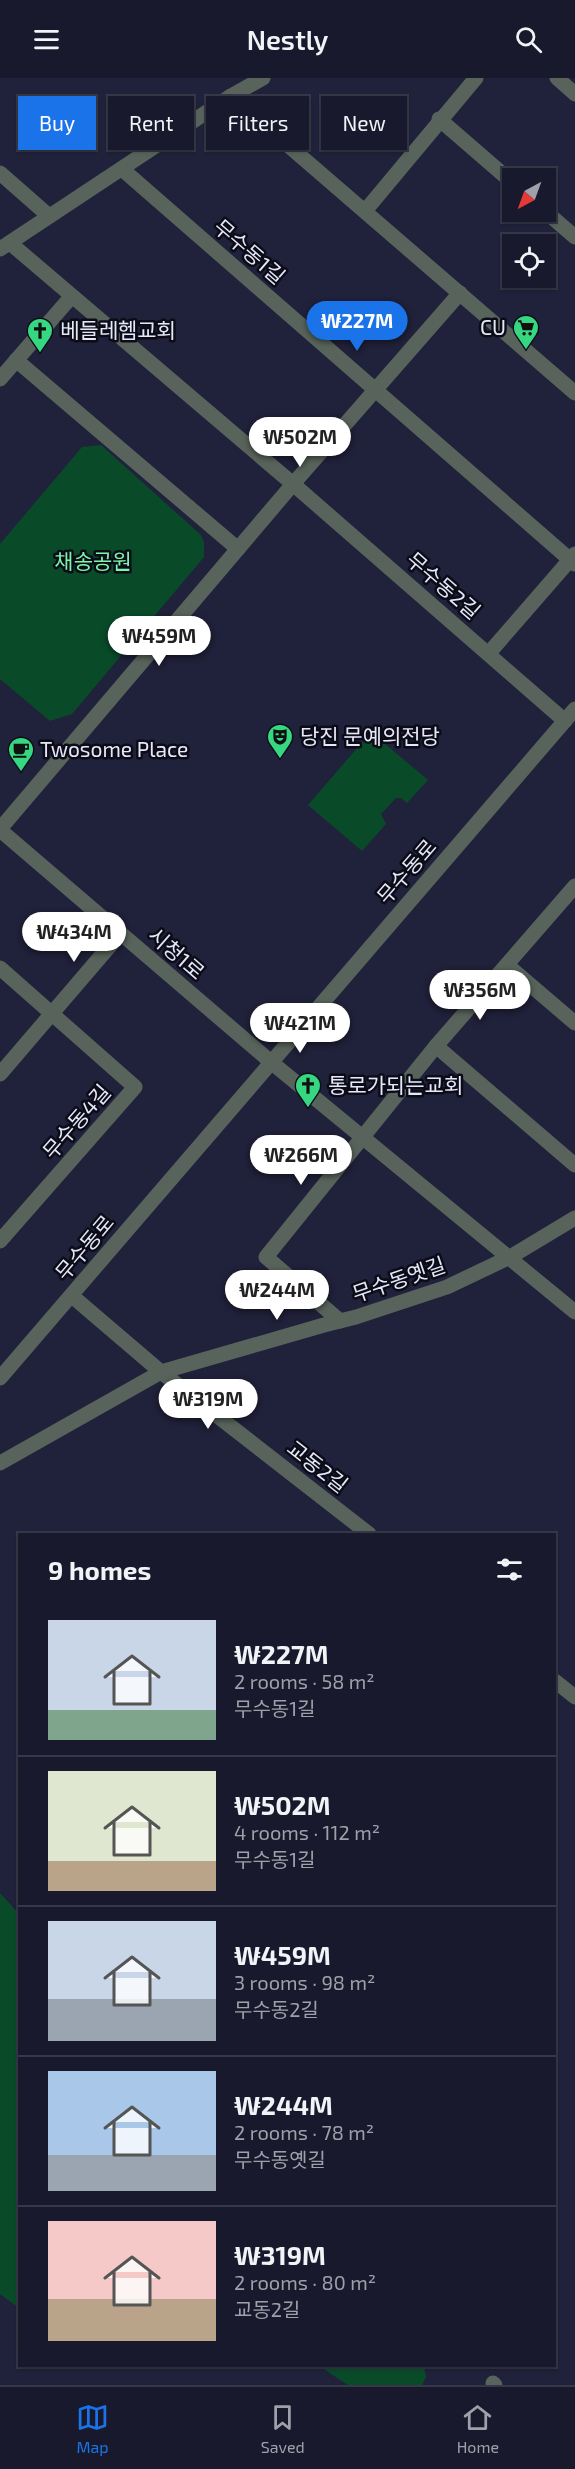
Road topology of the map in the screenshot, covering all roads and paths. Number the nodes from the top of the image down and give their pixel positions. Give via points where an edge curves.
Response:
1 (263, 78) edge
2 (476, 78) edge
3 (557, 78) edge
4 (575, 94) edge
5 (231, 96) edge
6 (206, 113) edge
7 (439, 119) junction
8 (293, 150) edge
9 (122, 169) junction
10 (0, 172) edge
11 (502, 173) edge
12 (364, 211) junction
13 (49, 216) junction
14 (556, 221) edge
15 (575, 237) edge
16 (5, 246) edge
17 (460, 293) junction
18 (71, 297) junction
19 (16, 360) junction
20 (0, 379) edge
21 (376, 390) junction
22 (575, 393) edge
23 (293, 484) junction
24 (238, 549) junction
25 (573, 559) edge
26 (489, 653) junction
27 (570, 715) edge
28 (0, 830) edge
29 (575, 886) edge
30 (120, 934) junction
31 (507, 965) junction
32 (0, 968) edge
33 (52, 1013) junction
34 (575, 1023) edge
35 (436, 1046) junction
36 (271, 1062) junction
37 (0, 1074) edge
38 (363, 1136) junction
39 (575, 1165) edge
40 (575, 1218) edge
41 (0, 1241) edge
42 (510, 1257) junction
43 (72, 1296) junction
44 (575, 1312) edge
45 (340, 1321) junction
46 (161, 1372) junction
47 (0, 1378) edge
48 (0, 1463) edge
49 (368, 1533) edge
50 (556, 1682) edge
51 (575, 1697) edge

1 - 5 street
2 - 7 street
3 - 4 street
6 - 9 street
7 - 11 street
7 - 12 street
8 - 12 street
9 - 13 street
9 - 21 street, 무수동1길
10 - 13 street
12 - 17 street
13 - 16 street
14 - 15 street
16 - 18 street, 무수동2길
17 - 21 street
17 - 22 street
18 - 19 street
18 - 23 street, 무수동2길
19 - 20 street
19 - 24 street
21 - 23 street
21 - 25 street, 무수동1길
23 - 24 street
23 - 26 street, 무수동2길
24 - 28 street
25 - 26 street, 무수동1길
26 - 27 street, 무수동2길
27 - 36 street, 무수동로
28 - 30 street, 시청1로
29 - 31 street
30 - 33 street
30 - 36 street, 시청1로
31 - 34 street
31 - 35 street
32 - 33 street, 무수동4길
33 - 37 street
33 - 41 street, 무수동4길 via 135,1087
35 - 38 street
35 - 39 street
36 - 38 street
36 - 43 street, 무수동로
38 - 42 street
38 - 45 street via 266,1257
40 - 42 street, 무수동옛길
42 - 44 street
42 - 45 street, 무수동옛길 via 447,1287
43 - 46 street, 교동2길
43 - 47 street, 무수동로
45 - 46 street, 무수동옛길
46 - 48 street, 무수동옛길
46 - 49 street, 교동2길
50 - 51 street

